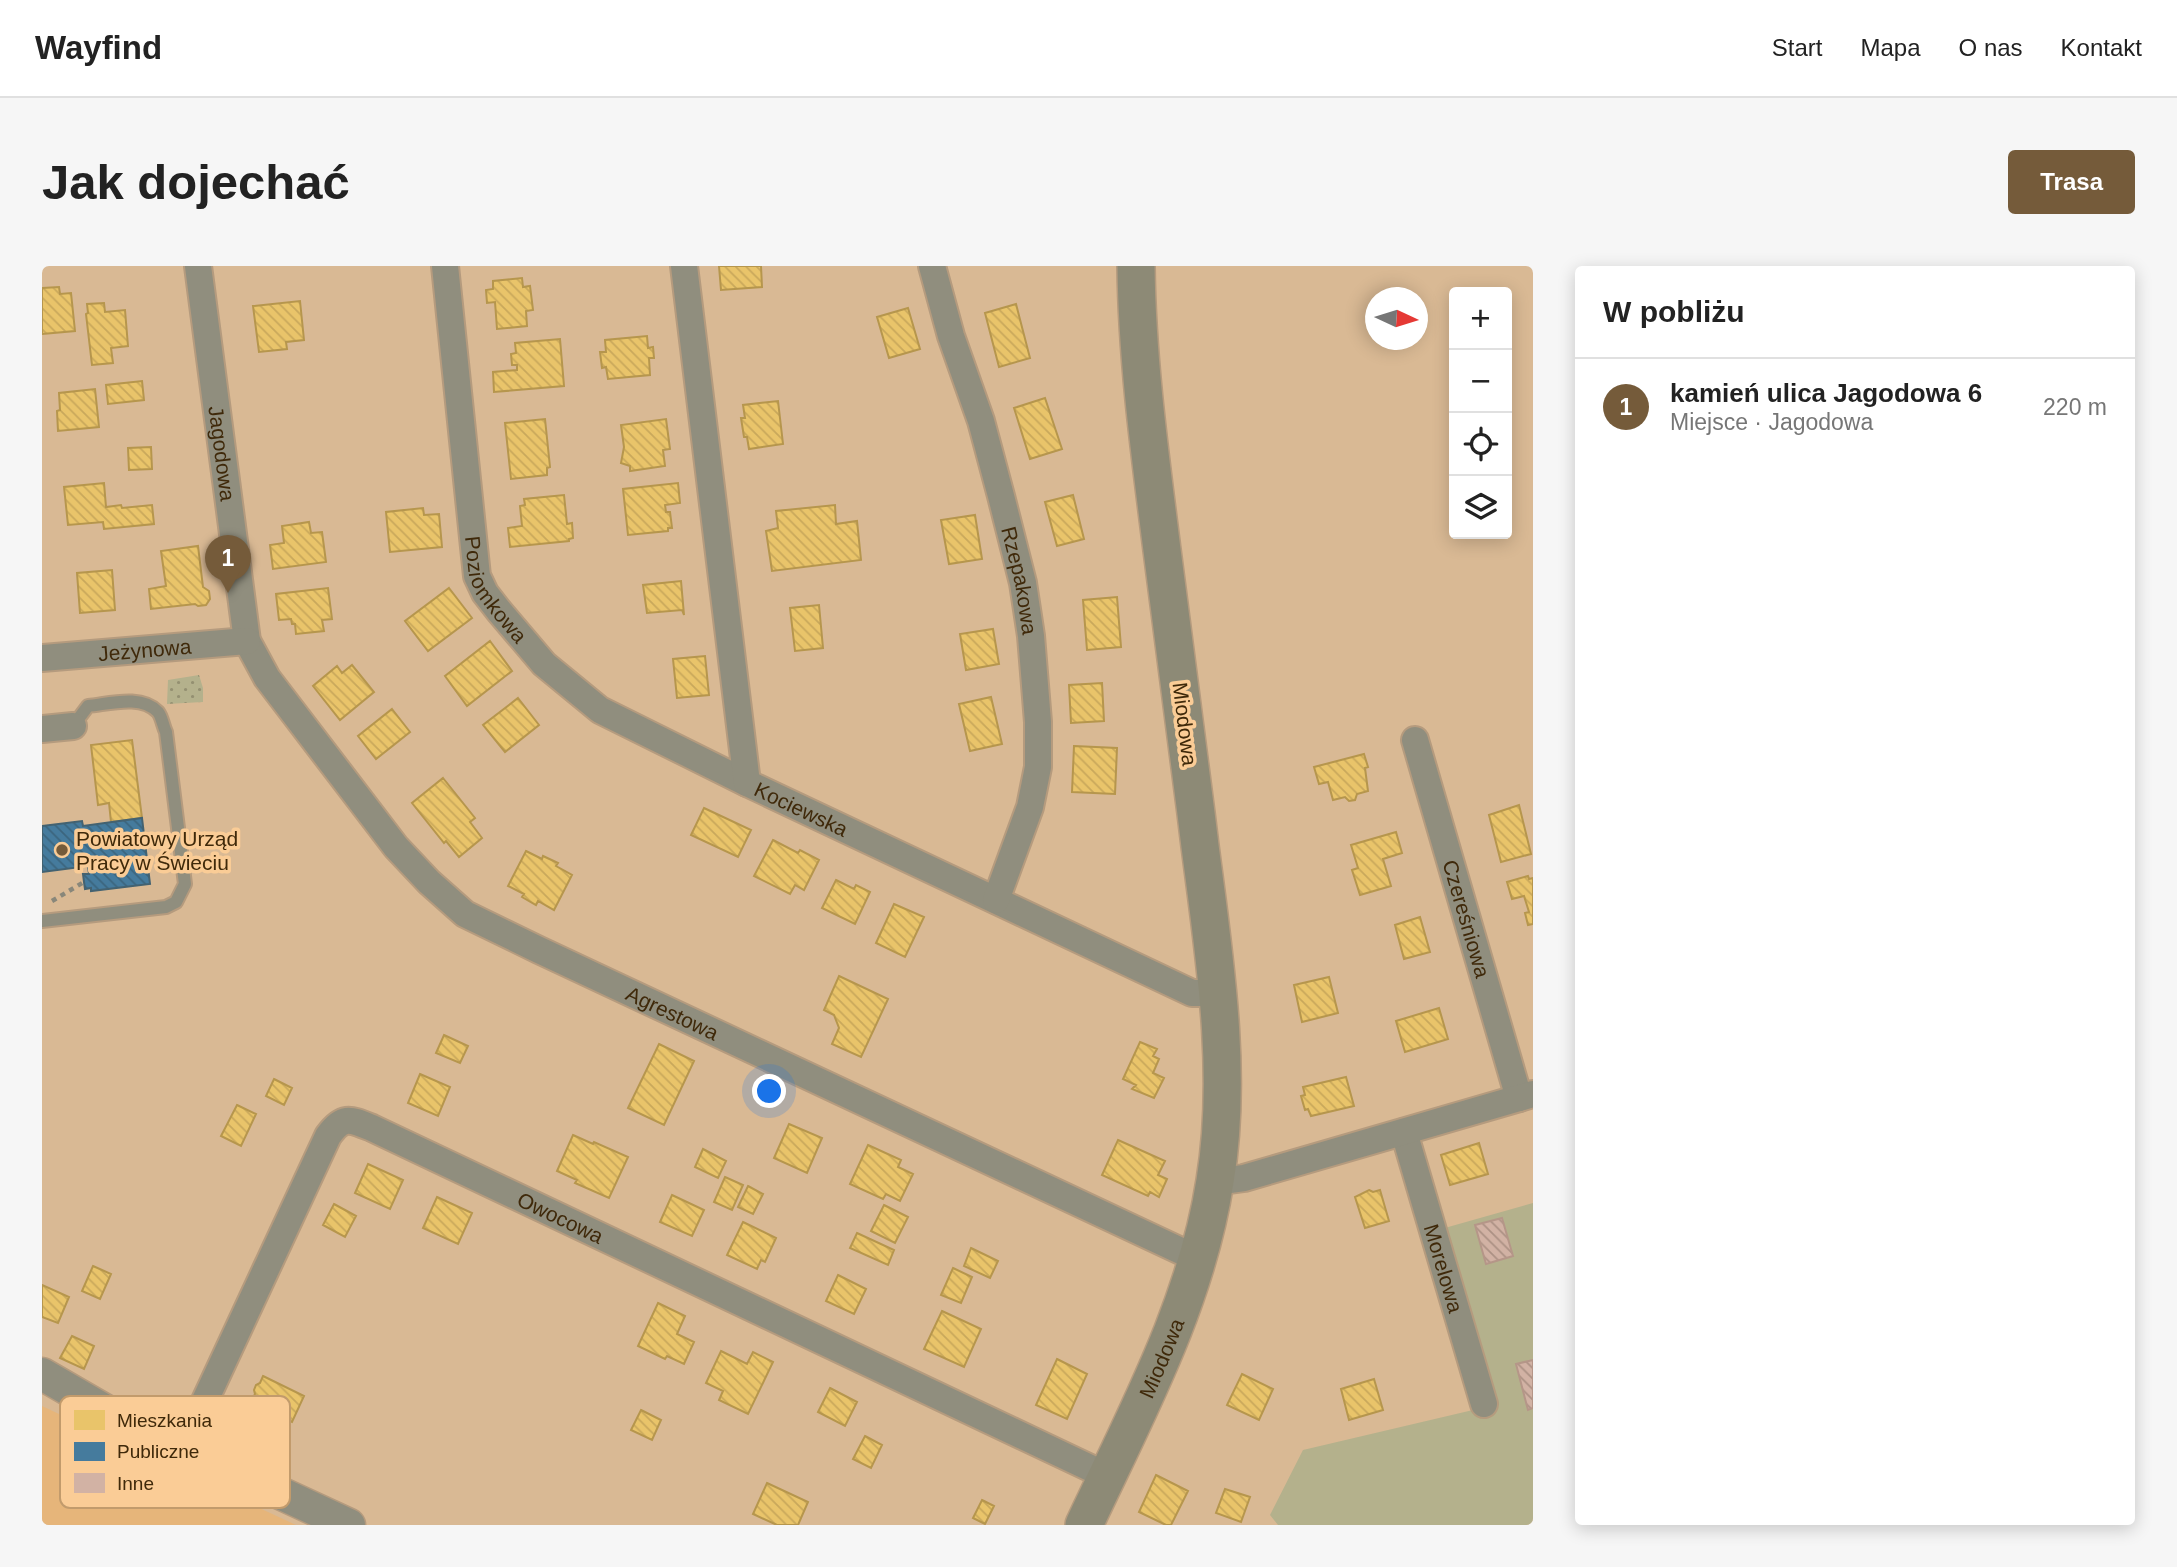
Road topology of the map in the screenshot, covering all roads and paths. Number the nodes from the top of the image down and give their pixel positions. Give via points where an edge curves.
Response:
1 (198, 266) edge
2 (445, 266) edge
3 (684, 266) edge
4 (932, 266) edge
5 (1136, 266) edge
6 (247, 641) junction
7 (42, 658) edge
8 (73, 726) joint
9 (42, 729) edge
10 (1415, 740) dead end
11 (747, 783) junction
12 (84, 882) dead end
13 (996, 900) junction
14 (42, 902) edge
15 (42, 921) edge
16 (1216, 993) junction
17 (1526, 1096) edge
18 (1404, 1132) junction
19 (1215, 1182) junction
20 (1198, 1259) junction
21 (42, 1374) edge
22 (80, 1396) edge
23 (207, 1396) edge
24 (1484, 1404) dead end
25 (1107, 1476) junction
26 (290, 1498) edge
27 (349, 1525) edge
28 (1084, 1525) edge

1 - 6 street, Jagodowa
2 - 11 street, Poziomkowa via 477,576 485,593 544,664 600,710
3 - 11 street, Kociewska
4 - 13 street, Rzepakowa via 991,458 1023,583 1031,636 1038,767 1030,807
5 - 16 main road, Miodowa via 1144,409
6 - 7 street, Jeżynowa
6 - 20 street, Agrestowa via 267,678 396,847 465,914
8 - 9 street
8 - 15 lane via 88,706 138,701 159,713 166,732 185,884 176,902 166,907
10 - 17 street, Czereśniowa
11 - 13 street, Kociewska
12 - 14 path via 54,901
13 - 16 street, Kociewska via 1192,993
16 - 19 main road, Miodowa via 1222,1109
17 - 18 street
18 - 19 street via 1244,1178
18 - 24 street, Morelowa
19 - 20 main road, Miodowa
20 - 25 main road, Miodowa via 1178,1319
21 - 22 street
23 - 25 street, Owocowa via 328,1136 345,1120 372,1128
25 - 28 main road, Miodowa
26 - 27 street

